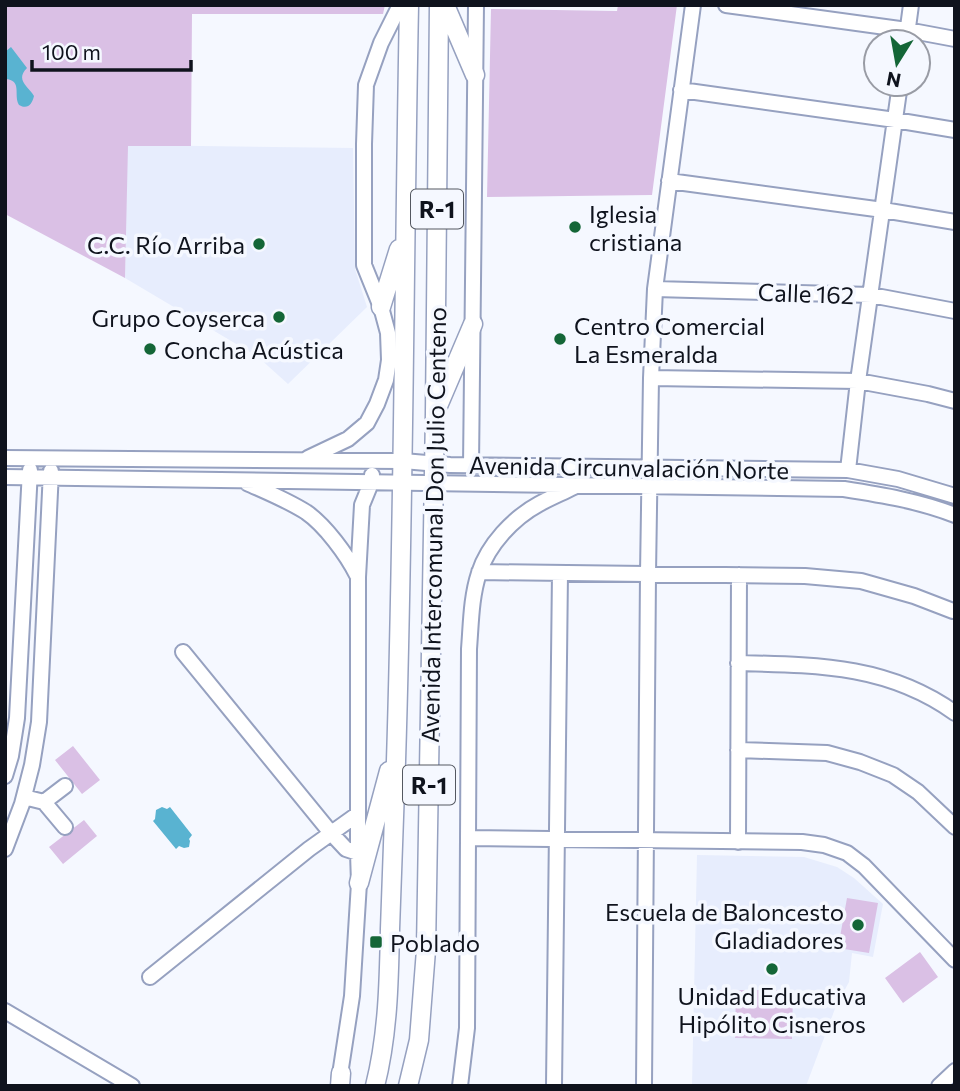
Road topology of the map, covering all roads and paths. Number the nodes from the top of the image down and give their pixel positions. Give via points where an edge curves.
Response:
1 (400, 5) edge
2 (409, 5) edge
3 (439, 5) edge
4 (445, 5) edge
5 (476, 5) edge
6 (693, 5) edge
7 (726, 5) edge
8 (911, 5) edge
9 (862, 28) edge
10 (907, 28) edge
11 (932, 38) edge
12 (955, 39) edge
13 (475, 75) junction
14 (681, 90) junction
15 (898, 98) edge
16 (895, 120) junction
17 (955, 130) edge
18 (669, 181) junction
19 (883, 210) junction
20 (955, 222) edge
21 (405, 232) junction
22 (655, 289) junction
23 (871, 295) junction
24 (381, 307) junction
25 (955, 311) edge
26 (473, 324) junction
27 (651, 378) junction
28 (858, 381) junction
29 (955, 401) edge
30 (435, 413) junction
31 (5, 458) edge
32 (31, 458) junction
33 (51, 459) junction
34 (303, 461) junction
35 (373, 461) junction
36 (403, 461) junction
37 (471, 466) junction
38 (650, 467) junction
39 (848, 470) junction
40 (433, 474) junction
41 (5, 477) edge
42 (30, 478) junction
43 (51, 478) junction
44 (243, 480) junction
45 (371, 483) junction
46 (403, 484) junction
47 (578, 485) junction
48 (650, 485) junction
49 (955, 496) edge
50 (955, 515) edge
51 (479, 572) junction
52 (559, 573) junction
53 (648, 574) junction
54 (738, 575) junction
55 (358, 577) junction
56 (953, 611) dead end
57 (183, 652) dead end
58 (738, 663) junction
59 (955, 713) edge
60 (397, 741) junction
61 (738, 750) junction
62 (5, 776) edge
63 (65, 786) dead end
64 (24, 797) junction
65 (44, 802) junction
66 (358, 814) junction
67 (65, 827) dead end
68 (955, 827) edge
69 (331, 833) junction
70 (468, 838) junction
71 (557, 839) junction
72 (646, 841) junction
73 (737, 842) junction
74 (5, 849) edge
75 (358, 853) junction
76 (359, 883) junction
77 (952, 951) edge
78 (150, 977) dead end
79 (5, 1011) edge
80 (955, 1071) edge
81 (340, 1082) edge
82 (132, 1086) edge
83 (375, 1086) edge
84 (408, 1086) edge
85 (460, 1086) edge
86 (554, 1086) edge
87 (644, 1086) edge
88 (939, 1086) edge

1 - 24 street via 380,43 366,85 364,265
2 - 21 main road, Avenida Intercomunal Don Julio Centeno / R-1
3 - 30 main road, Avenida Intercomunal Don Julio Centeno / R-1
4 - 13 main road
5 - 13 street, Avenida Intercomunal Don Julio Centeno
6 - 14 street
7 - 9 street
8 - 10 street
11 - 12 street
13 - 26 street, Avenida Intercomunal Don Julio Centeno
14 - 16 street
14 - 18 street
15 - 16 street
16 - 17 street
16 - 19 street
18 - 19 street
18 - 22 street
19 - 20 street
19 - 23 street
21 - 24 main road
21 - 36 main road, Avenida Intercomunal Don Julio Centeno / R-1
22 - 23 street, Calle 162
22 - 27 street
23 - 25 street, Calle 162
23 - 28 street
24 - 34 street via 390,344 386,380 377,404 367,423 348,439
26 - 30 main road
26 - 37 street, Avenida Intercomunal Don Julio Centeno
27 - 28 street
27 - 38 street
28 - 29 street
28 - 39 street
30 - 40 main road, Avenida Intercomunal Don Julio Centeno / R-1
31 - 32 street, Avenida Circunvalación Norte
32 - 33 street, Avenida Circunvalación Norte
32 - 42 street
33 - 34 street, Avenida Circunvalación Norte
33 - 43 street
34 - 35 street, Avenida Circunvalación Norte
35 - 36 street, Avenida Circunvalación Norte
35 - 45 street
36 - 40 street, Avenida Circunvalación Norte
36 - 46 main road, Avenida Intercomunal Don Julio Centeno / R-1
37 - 38 street, Avenida Circunvalación Norte
37 - 40 street, Avenida Circunvalación Norte
38 - 39 street, Avenida Circunvalación Norte
38 - 48 street
39 - 49 street, Avenida Circunvalación Norte
40 - 46 street, Avenida Circunvalación Norte
40 - 47 street, Avenida Circunvalación Norte
40 - 84 main road, Avenida Intercomunal Don Julio Centeno / R-1 via 426,950 419,1040
41 - 42 street, Avenida Circunvalación Norte
42 - 43 street, Avenida Circunvalación Norte
42 - 62 street via 17,718
43 - 44 street, Avenida Circunvalación Norte
43 - 64 street via 39,722
44 - 45 street, Avenida Circunvalación Norte
44 - 55 street via 308,514 349,558
45 - 46 street, Avenida Circunvalación Norte
45 - 55 street via 362,505
46 - 60 main road, Avenida Intercomunal Don Julio Centeno / R-1
47 - 48 street, Avenida Circunvalación Norte
47 - 51 street, Avenida Intercomunal Don Julio Centeno via 512,524 493,545
48 - 50 street, Avenida Circunvalación Norte via 844,489 895,497
48 - 53 street
51 - 52 street
51 - 70 street, Avenida Intercomunal Don Julio Centeno via 469,649
52 - 53 street
52 - 71 street
53 - 54 street
53 - 72 street
54 - 56 street via 861,581
54 - 58 street
55 - 66 street
57 - 69 street
58 - 59 street via 848,669 891,680 936,699
58 - 61 street
60 - 76 main road
60 - 83 main road, Avenida Intercomunal Don Julio Centeno / R-1 via 389,974
61 - 68 street via 827,753 860,762 893,775 918,792
61 - 73 street
63 - 65 street
64 - 65 street
64 - 74 street
65 - 67 street
66 - 69 street
66 - 75 street
69 - 75 street via 346,849
69 - 78 street
70 - 71 street
70 - 85 street, Avenida Intercomunal Don Julio Centeno via 467,1028
71 - 72 street
71 - 86 street
72 - 73 street
72 - 87 street
73 - 77 street via 802,842 847,853
75 - 76 street
76 - 81 street via 352,996
79 - 82 street
80 - 88 street

